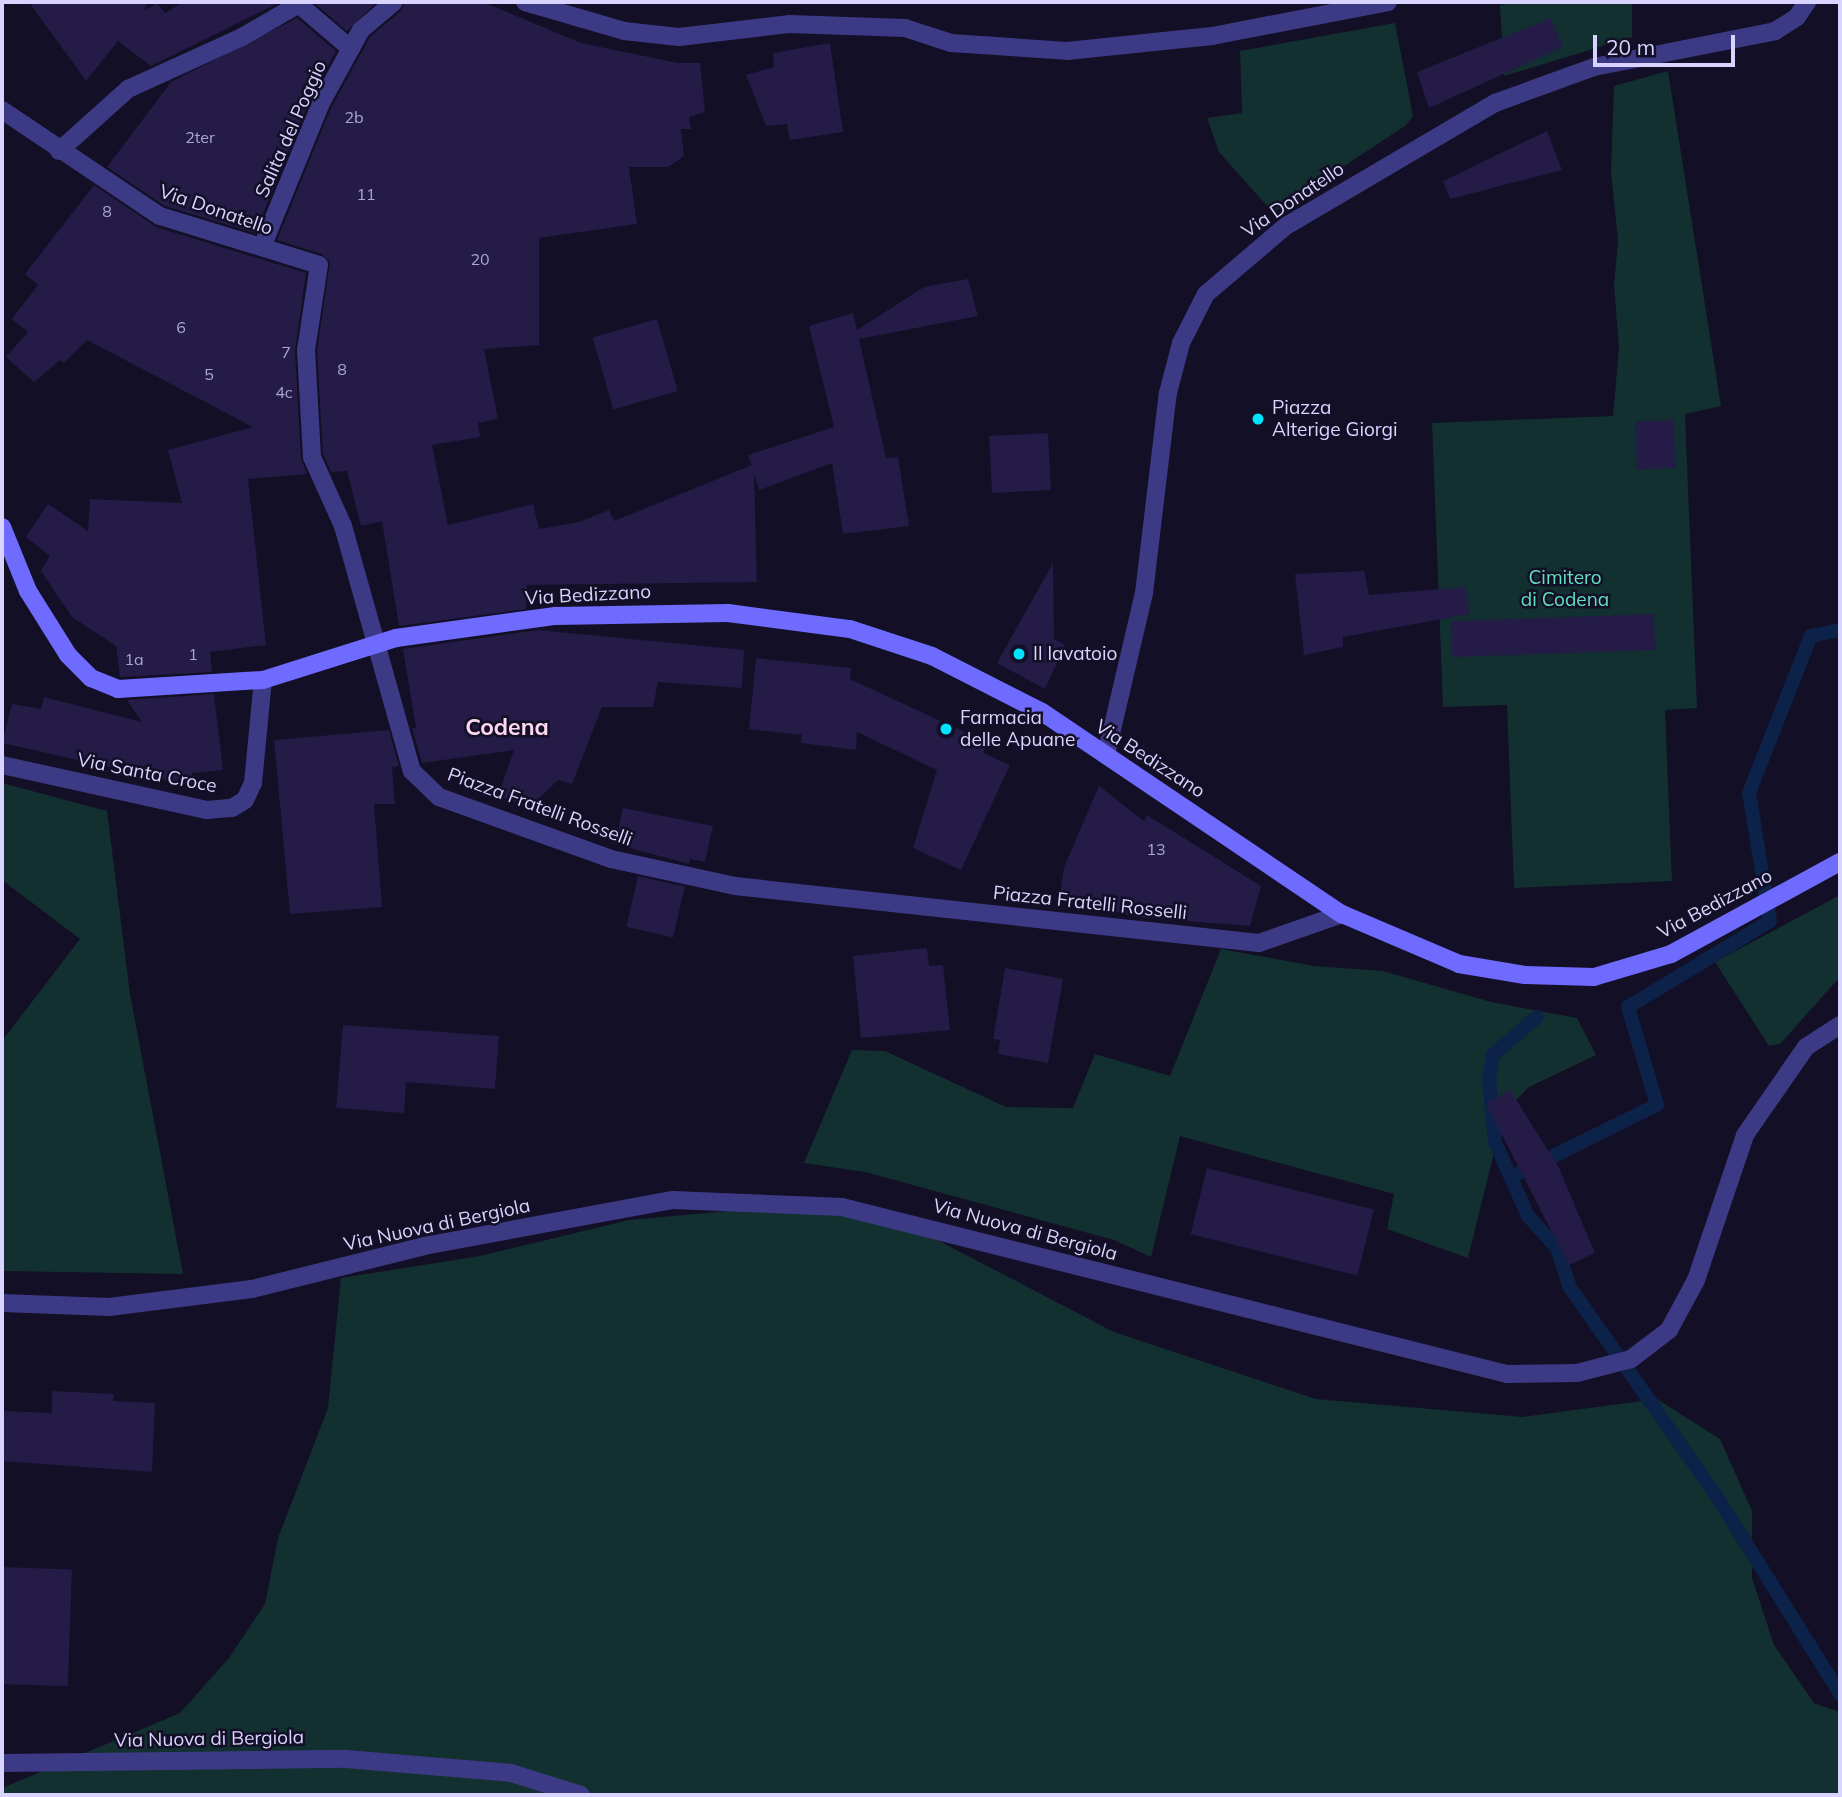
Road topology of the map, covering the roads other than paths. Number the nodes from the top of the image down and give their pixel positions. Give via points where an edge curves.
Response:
1 (394, 2) edge
2 (525, 2) edge
3 (1388, 2) edge
4 (1807, 2) edge
5 (298, 3) edge
6 (351, 50) junction
7 (2, 110) edge
8 (59, 151) junction
9 (262, 247) junction
10 (319, 265) joint
11 (2, 527) edge
12 (388, 641) junction
13 (263, 680) junction
14 (1106, 755) junction
15 (2, 765) edge
16 (1840, 862) edge
17 (1342, 914) junction
18 (1840, 1026) edge
19 (2, 1303) edge
20 (2, 1763) edge
21 (581, 1795) edge

1 - 6 street, Salita del Poggio via 361,30
2 - 3 street via 624,31 679,37 790,24 905,28 951,43 1067,51 1212,36
4 - 14 street, Via Donatello via 1797,17 1775,31 1594,67 1494,103 1286,226 1206,294 1181,342 1168,393 1144,593
5 - 6 street
5 - 8 street via 242,37 180,61 128,89
6 - 9 street, Salita del Poggio via 321,103
7 - 8 street, Via Donatello
8 - 9 street, Via Donatello via 160,216
9 - 10 street, Via Donatello
10 - 12 street, Piazza Fratelli Rosselli via 306,351 313,457
11 - 13 street, Via Bedizzano via 28,591 68,655 91,678 118,690
12 - 13 street, Via Bedizzano
12 - 14 street, Via Bedizzano via 555,616 656,613 728,613 850,629 932,656 1042,712
12 - 17 street, Piazza Fratelli Rosselli via 412,771 439,797 611,859 735,886 1259,943
13 - 15 street, Via Santa Croce via 253,783 245,800 232,808 207,810
14 - 17 street, Via Bedizzano
16 - 17 street, Via Bedizzano via 1671,954 1594,977 1525,975 1459,964
18 - 19 street, Via Nuova di Bergiola via 1806,1047 1745,1135 1696,1280 1669,1330 1631,1359 1577,1373 1507,1374 842,1207 673,1200 424,1245 252,1289 109,1307
20 - 21 street, Via Nuova di Bergiola via 346,1759 511,1773

